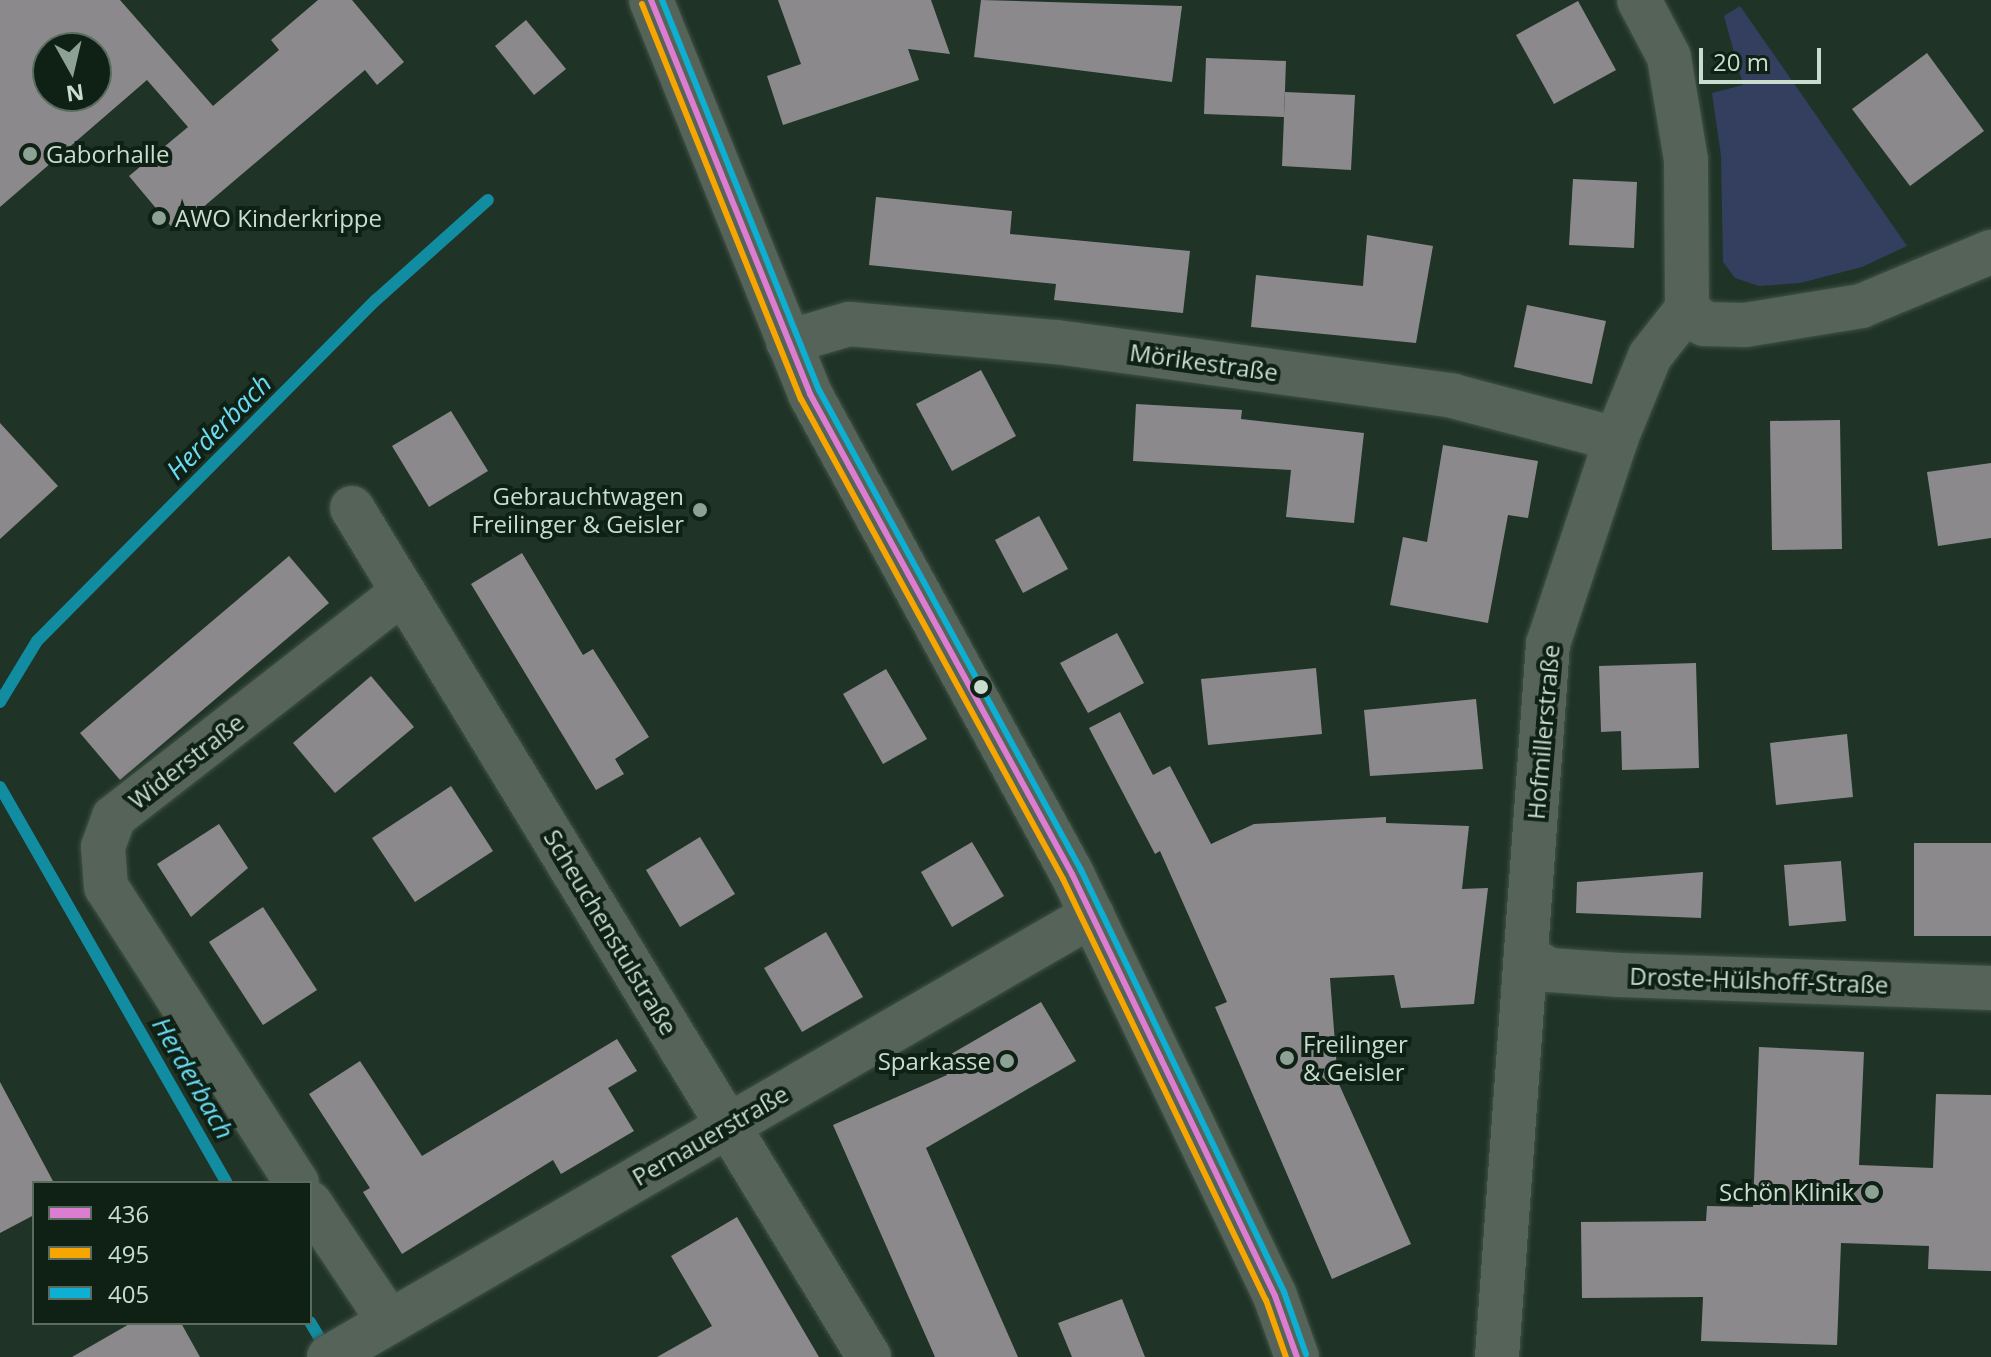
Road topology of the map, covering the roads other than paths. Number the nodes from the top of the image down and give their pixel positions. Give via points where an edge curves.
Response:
1 (651, 0) edge
2 (1639, 0) edge
3 (1991, 252) edge
4 (1687, 309) junction
5 (788, 342) junction
6 (1616, 439) junction
7 (352, 508) dead end
8 (403, 592) junction
9 (1092, 915) junction
10 (1530, 959) junction
11 (1991, 988) edge
12 (730, 1125) junction
13 (296, 1181) edge
14 (312, 1207) edge
15 (378, 1329) junction
16 (329, 1357) edge
17 (869, 1357) edge
18 (1297, 1357) edge
19 (1497, 1357) edge

1 - 5 street
2 - 4 street via 1669,57 1686,160
3 - 4 street via 1861,306 1745,325 1704,324
4 - 6 street, Hofmillerstraße via 1650,356
5 - 6 street, Mörikestraße via 849,324 1056,342 1453,396
5 - 9 street via 810,394
6 - 10 street, Hofmillerstraße via 1548,644 1525,937
7 - 8 street, Scheuchenstulstraße
8 - 12 street, Scheuchenstulstraße
8 - 13 street, Widerstraße via 114,817 103,847 106,887
9 - 12 street, Pernauerstraße
9 - 18 street via 1275,1296
10 - 11 street, Droste-Hülshoff-Straße via 1550,970 1578,972
10 - 19 street, Hofmillerstraße
12 - 15 street, Pernauerstraße
12 - 17 street, Scheuchenstulstraße
14 - 15 street
15 - 16 street, Pernauerstraße

